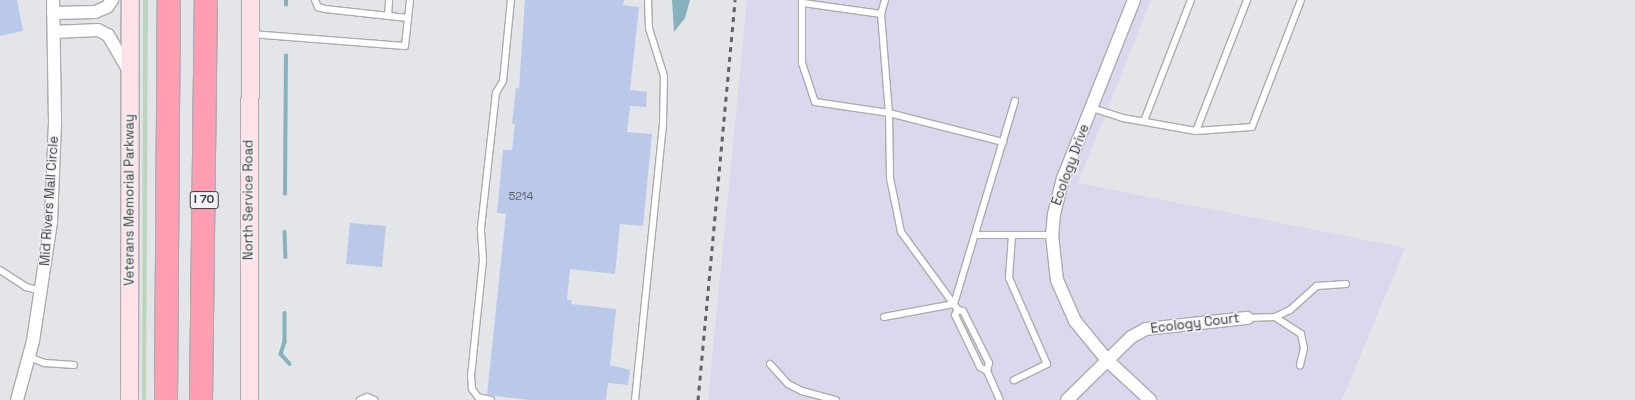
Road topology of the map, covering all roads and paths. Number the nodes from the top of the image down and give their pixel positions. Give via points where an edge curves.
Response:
1 (53, 0) edge
2 (112, 0) edge
3 (130, 0) edge
4 (169, 0) edge
5 (206, 0) edge
6 (250, 0) edge
7 (315, 0) edge
8 (389, 0) edge
9 (410, 0) edge
10 (511, 0) edge
11 (648, 0) edge
12 (885, 0) edge
13 (1134, 0) edge
14 (1191, 0) edge
15 (1247, 0) edge
16 (1301, 0) edge
17 (802, 2) edge
18 (53, 13) junction
19 (881, 14) junction
20 (388, 16) junction
21 (408, 18) junction
22 (54, 32) junction
23 (250, 34) junction
24 (130, 72) junction
25 (1015, 101) dead end
26 (1092, 108) junction
27 (889, 113) junction
28 (1144, 121) junction
29 (1196, 131) junction
30 (1003, 142) junction
31 (974, 235) junction
32 (1012, 235) junction
33 (1052, 235) junction
34 (0, 270) edge
35 (1346, 284) dead end
36 (42, 291) junction
37 (954, 304) junction
38 (958, 310) junction
39 (884, 317) dead end
40 (1275, 317) junction
41 (1247, 318) joint
42 (29, 357) junction
43 (1107, 360) junction
44 (770, 364) dead end
45 (74, 365) dead end
46 (1300, 366) dead end
47 (987, 371) junction
48 (1014, 380) dead end
49 (17, 400) edge
50 (129, 400) edge
51 (166, 400) edge
52 (201, 400) edge
53 (249, 400) edge
54 (360, 400) edge
55 (374, 400) edge
56 (491, 400) edge
57 (635, 400) edge
58 (836, 400) edge
59 (1000, 400) edge
60 (1067, 400) edge
61 (1150, 400) edge

1 - 18 street, Mid Rivers Mall Circle
2 - 18 street via 107,7 95,12
3 - 24 street, Veterans Memorial Parkway
4 - 51 highway
5 - 52 highway, I 70
6 - 23 street, North Service Road
7 - 20 lane via 318,8
8 - 20 lane
9 - 21 lane
10 - 56 lane via 503,81 496,93 482,221 483,260 471,376 472,389 478,397
11 - 57 lane via 649,28 664,76 663,123
12 - 19 lane
13 - 26 street, Ecology Drive
14 - 28 lane
15 - 29 lane
16 - 29 lane via 1252,127
17 - 19 lane
17 - 27 lane via 802,63 815,102
18 - 22 street, Mid Rivers Mall Circle
19 - 27 lane
20 - 21 lane
21 - 23 lane via 405,46
22 - 24 street via 98,30 108,36
22 - 36 street, Mid Rivers Mall Circle via 54,175
23 - 53 street, North Service Road
24 - 50 street, Veterans Memorial Parkway
25 - 30 lane
26 - 28 lane via 1123,118
26 - 33 street, Ecology Drive via 1063,178 1054,214
27 - 30 lane
27 - 37 lane via 890,178 901,232
28 - 29 lane
30 - 31 lane
31 - 32 lane
31 - 37 lane
32 - 33 lane
32 - 48 lane via 1009,278 1047,364
33 - 43 street, Ecology Drive via 1053,258 1065,302 1087,339
34 - 36 lane via 26,287
35 - 40 lane via 1317,286 1290,310
36 - 42 street, Mid Rivers Mall Circle
37 - 38 lane
37 - 39 lane
38 - 47 lane via 963,311 989,363
38 - 47 lane via 955,316 980,367
40 - 41 lane
40 - 46 lane via 1300,334 1304,348
41 - 43 street, Ecology Court via 1146,329 1131,337
42 - 45 lane via 45,363
42 - 49 street, Mid Rivers Mall Circle
43 - 60 street, Ecology Court
43 - 61 street, Ecology Drive
44 - 58 lane via 788,384 802,391
47 - 59 lane
54 - 55 lane via 367,397

